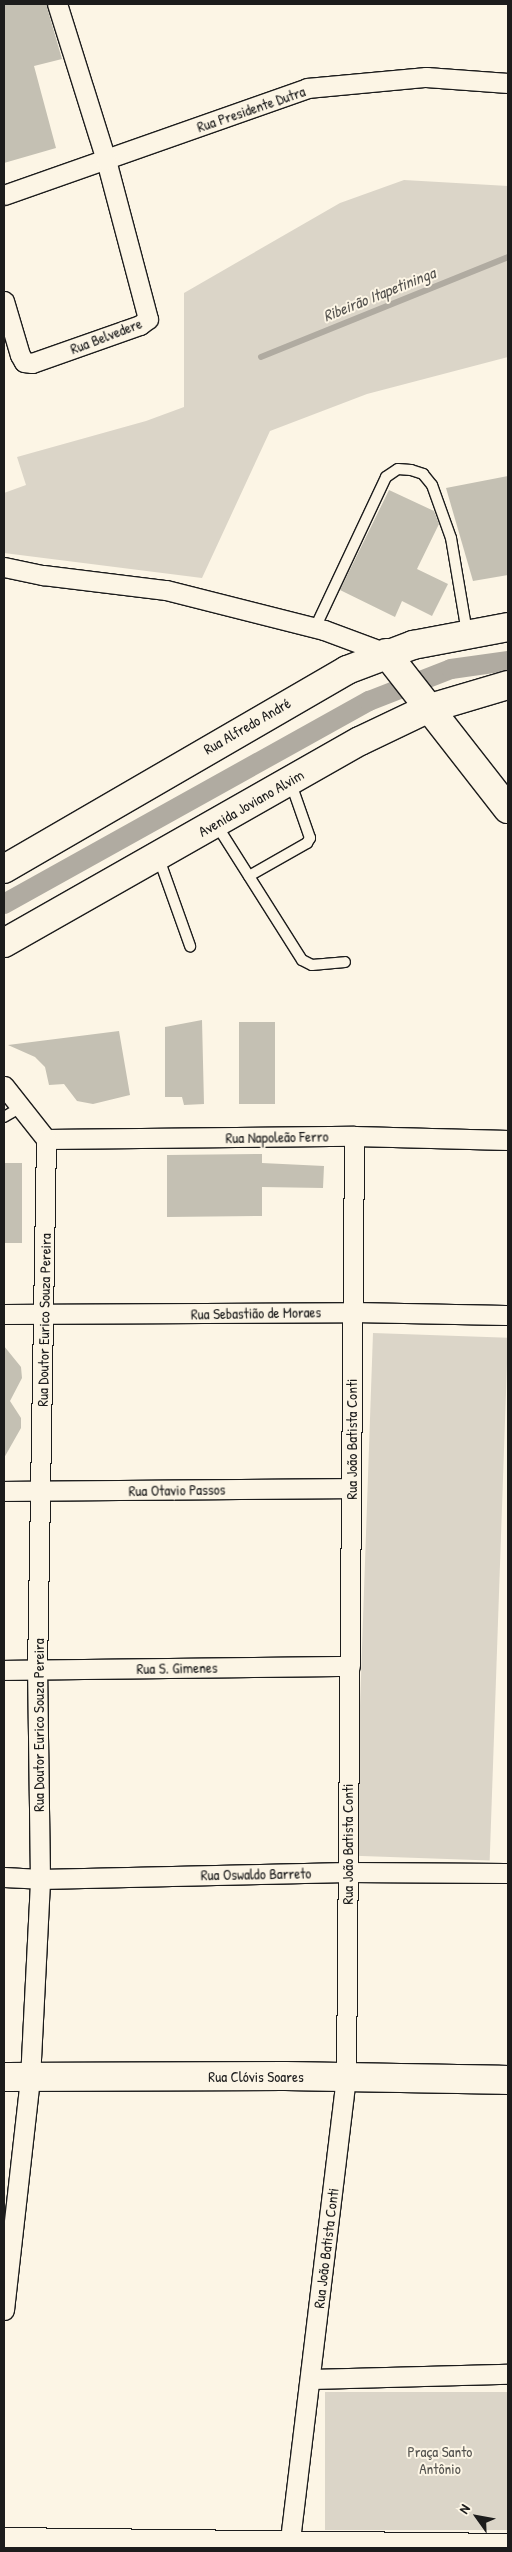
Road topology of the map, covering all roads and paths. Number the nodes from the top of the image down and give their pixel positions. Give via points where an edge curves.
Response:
1 (57, 4) edge
2 (508, 83) edge
3 (106, 160) junction
4 (4, 195) edge
5 (4, 301) edge
6 (4, 567) edge
7 (508, 627) edge
8 (315, 628) junction
9 (467, 635) junction
10 (390, 659) junction
11 (508, 685) edge
12 (468, 696) junction
13 (421, 702) junction
14 (393, 725) junction
15 (449, 736) junction
16 (290, 781) junction
17 (508, 809) edge
18 (215, 824) junction
19 (158, 855) junction
20 (4, 869) edge
21 (249, 876) junction
22 (4, 944) edge
23 (190, 946) dead end
24 (345, 962) dead end
25 (4, 1086) edge
26 (21, 1107) junction
27 (4, 1117) edge
28 (354, 1136) junction
29 (46, 1139) junction
30 (508, 1140) edge
31 (353, 1312) junction
32 (4, 1314) edge
33 (46, 1315) junction
34 (508, 1315) edge
35 (351, 1488) junction
36 (4, 1492) edge
37 (39, 1492) junction
38 (350, 1666) junction
39 (4, 1670) edge
40 (37, 1670) junction
41 (348, 1872) junction
42 (508, 1873) edge
43 (4, 1877) edge
44 (40, 1879) junction
45 (346, 2077) junction
46 (17, 2078) edge
47 (508, 2080) edge
48 (4, 2310) edge
49 (508, 2374) edge
50 (311, 2380) junction
51 (4, 2542) edge
52 (289, 2546) edge
53 (508, 2548) edge

1 - 3 street
2 - 3 street, Rua Presidente Dutra via 426,77 307,88
3 - 4 street, Rua Presidente Dutra
3 - 5 street, Rua Belvedere via 148,319 140,325 32,363 24,362
6 - 8 street via 166,590
7 - 9 main road, Rua Alfredo André
8 - 9 lane via 386,477 398,469 423,474 432,485 451,538
8 - 10 street
9 - 10 main road, Rua Alfredo André
10 - 13 main road
10 - 20 main road, Rua Alfredo André via 296,698
11 - 12 main road, Avenida Joviano Alvim
12 - 13 main road, Avenida Joviano Alvim
12 - 15 main road via 456,710
13 - 14 main road, Avenida Joviano Alvim
13 - 15 main road
14 - 15 main road via 413,724
14 - 16 main road, Avenida Joviano Alvim
15 - 17 main road
16 - 18 main road, Avenida Joviano Alvim
16 - 21 lane via 310,838 307,843
18 - 19 main road, Avenida Joviano Alvim
18 - 21 lane
19 - 22 main road, Avenida Joviano Alvim
19 - 23 lane
21 - 24 lane via 302,960 312,965
25 - 26 street
26 - 27 lane
26 - 29 street
28 - 29 street, Rua Napoleão Ferro
28 - 30 street, Rua Napoleão Ferro
28 - 31 street, Rua João Batista Conti
29 - 33 street, Rua Doutor Eurico Souza Pereira
31 - 33 street, Rua Sebastião de Moraes
31 - 34 street, Rua Sebastião de Moraes
31 - 35 street, Rua João Batista Conti
32 - 33 street, Rua Sebastião de Moraes
33 - 37 street, Rua Doutor Eurico Souza Pereira
35 - 37 street, Rua Otavio Passos
35 - 38 street, Rua João Batista Conti
36 - 37 street, Rua Otavio Passos
37 - 40 street, Rua Doutor Eurico Souza Pereira
38 - 40 street, Rua S. Gimenes
38 - 41 street, Rua João Batista Conti
39 - 40 street, Rua S. Gimenes
40 - 44 street, Rua Doutor Eurico Souza Pereira
41 - 42 street, Rua Oswaldo Barreto
41 - 44 street, Rua Oswaldo Barreto
41 - 45 street, Rua João Batista Conti
43 - 44 street, Rua Oswaldo Barreto
44 - 46 street, Rua Doutor Eurico Souza Pereira
45 - 46 main road, Rua Clóvis Soares
45 - 47 main road, Rua Clóvis Soares
45 - 50 street, Rua João Batista Conti
46 - 48 street, Rua Doutor Eurico Souza Pereira
49 - 50 street
50 - 52 street, Rua João Batista Conti
51 - 52 main road
52 - 53 main road

